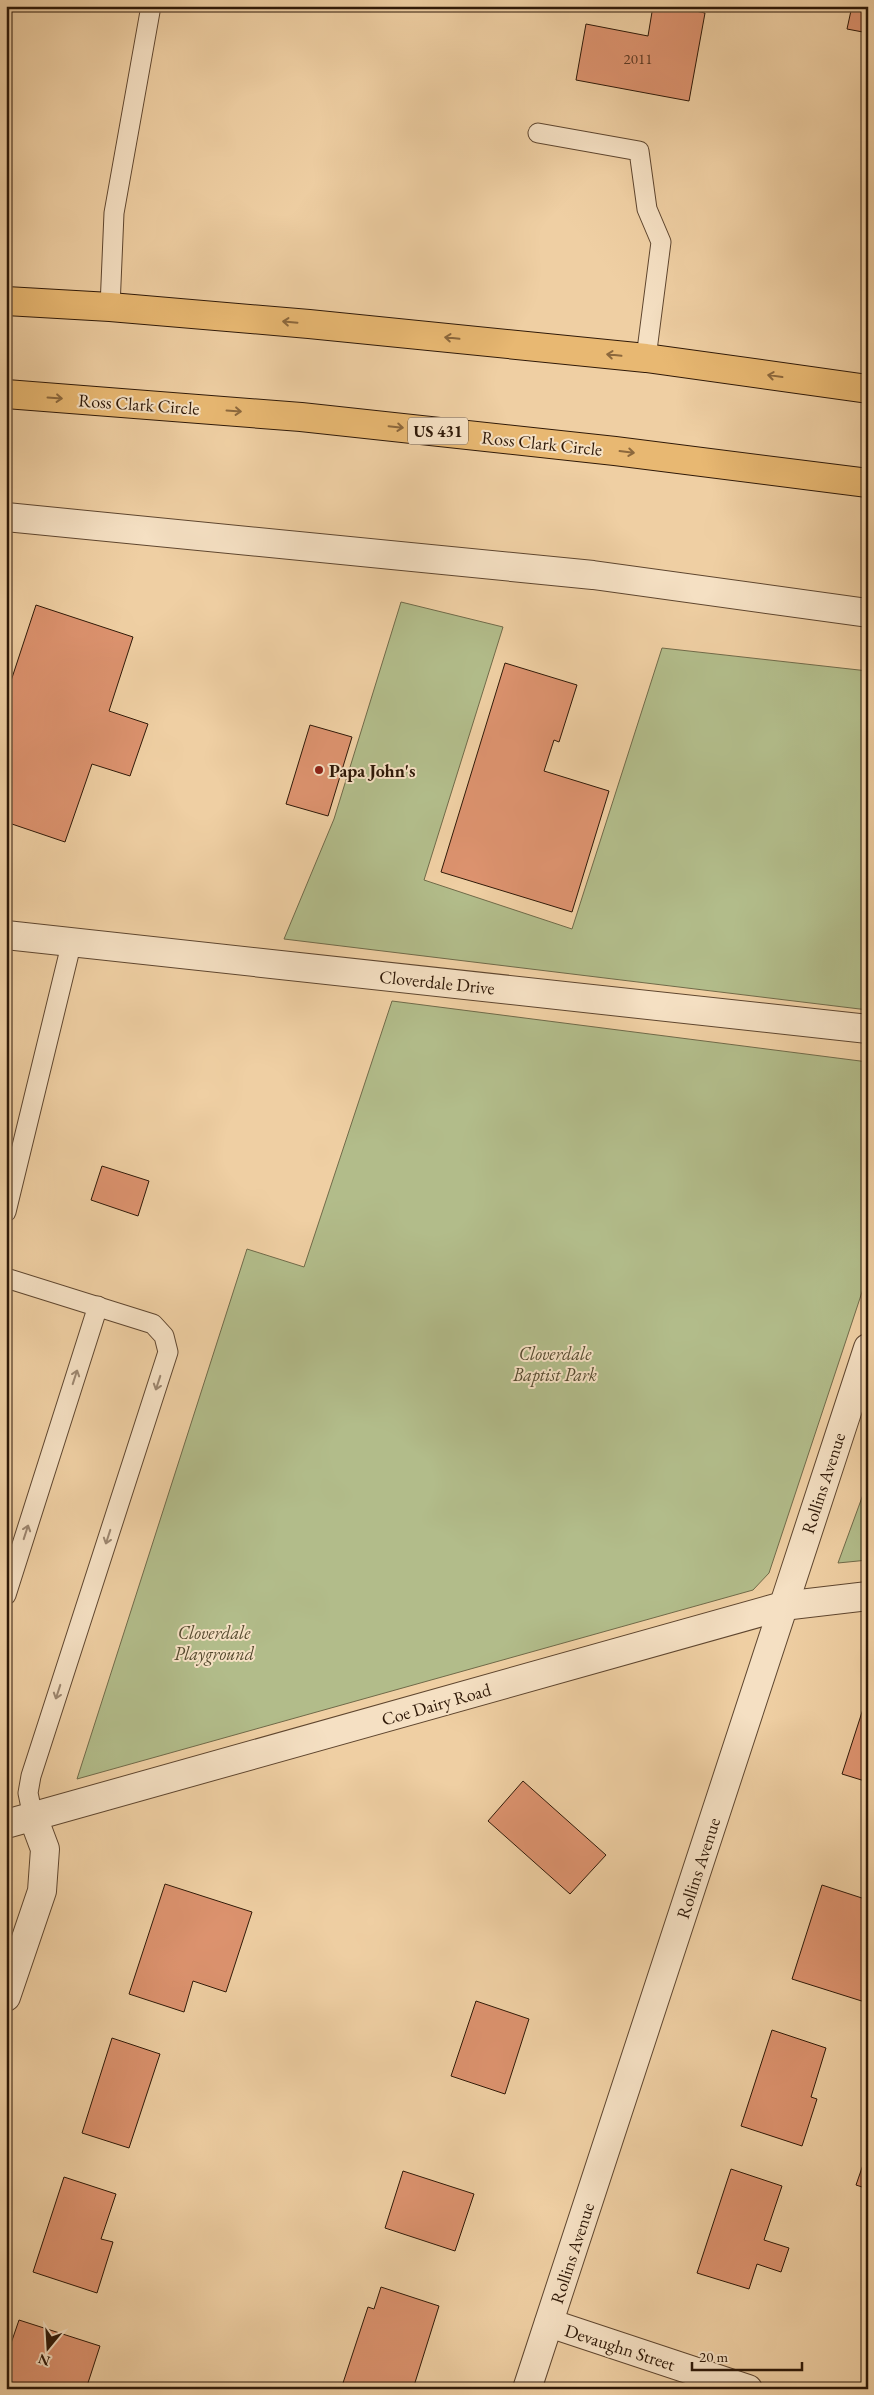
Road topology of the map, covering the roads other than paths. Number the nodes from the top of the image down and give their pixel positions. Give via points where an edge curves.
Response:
1 (151, 6) edge
2 (538, 133) dead end
3 (6, 301) edge
4 (110, 307) junction
5 (646, 358) junction
6 (868, 389) edge
7 (6, 394) edge
8 (868, 483) edge
9 (6, 517) edge
10 (868, 613) edge
11 (6, 935) edge
12 (72, 941) junction
13 (868, 1029) edge
14 (6, 1212) edge
15 (6, 1278) edge
16 (98, 1306) junction
17 (868, 1348) edge
18 (6, 1595) edge
19 (868, 1596) edge
20 (783, 1606) junction
21 (33, 1816) junction
22 (6, 1824) edge
23 (6, 1997) edge
24 (549, 2324) junction
25 (527, 2389) edge
26 (748, 2389) edge

1 - 4 lane via 114,212
2 - 5 lane via 639,151 647,210 661,242
3 - 4 highway
5 -> 4 highway
6 -> 5 highway
7 -> 8 highway, Ross Clark Circle / US 431 via 301,416
9 - 10 street via 593,575
11 - 12 street, Cloverdale Drive
12 - 13 street, Cloverdale Drive
12 - 14 lane
15 - 16 lane
18 -> 16 lane
16 -> 21 lane via 153,1324 164,1336 168,1352 30,1776 28,1793
17 - 20 street, Rollins Avenue
19 - 20 street, Coe Dairy Road
20 - 21 street, Coe Dairy Road
20 - 24 street, Rollins Avenue
21 - 22 street, Coe Dairy Road
21 - 23 street via 45,1849 42,1891
24 - 25 street, Rollins Avenue
24 - 26 street, Devaughn Street

